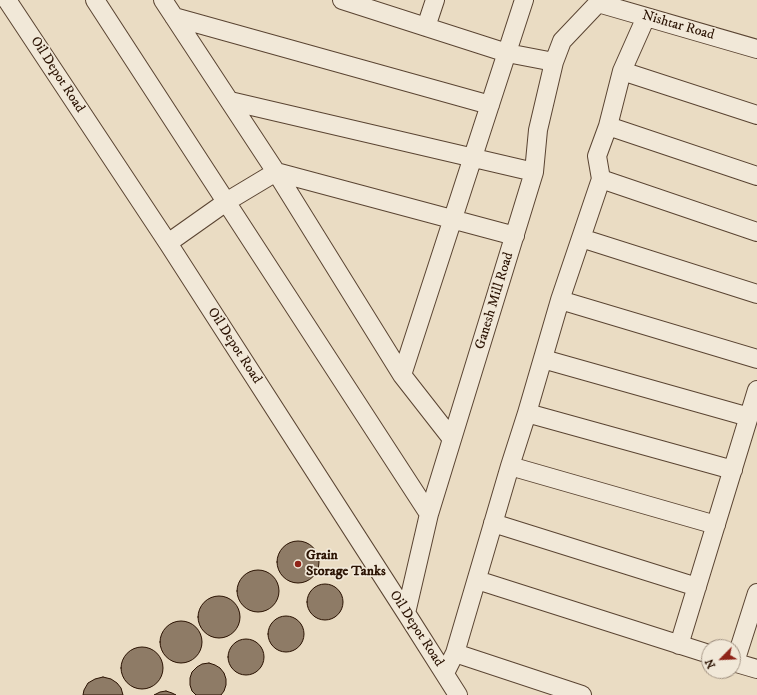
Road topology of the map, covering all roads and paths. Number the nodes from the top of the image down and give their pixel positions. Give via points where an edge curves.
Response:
1 (7, 0) edge
2 (96, 0) edge
3 (163, 0) edge
4 (342, 0) edge
5 (435, 0) edge
6 (519, 1) edge
7 (599, 1) edge
8 (174, 17) junction
9 (646, 17) junction
10 (426, 27) junction
11 (757, 49) edge
12 (507, 53) junction
13 (554, 62) junction
14 (622, 71) junction
15 (230, 102) junction
16 (490, 105) junction
17 (757, 115) edge
18 (608, 126) junction
19 (472, 158) junction
20 (276, 172) junction
21 (534, 172) junction
22 (757, 176) edge
23 (601, 179) junction
24 (226, 202) junction
25 (452, 219) junction
26 (757, 232) edge
27 (514, 236) junction
28 (581, 238) junction
29 (168, 243) junction
30 (757, 294) edge
31 (560, 300) junction
32 (543, 359) junction
33 (757, 359) edge
34 (402, 375) junction
35 (757, 390) edge
36 (527, 413) junction
37 (749, 417) junction
38 (452, 439) junction
39 (510, 466) junction
40 (733, 470) junction
41 (429, 514) junction
42 (494, 523) junction
43 (716, 525) junction
44 (477, 580) junction
45 (697, 587) junction
46 (757, 593) edge
47 (406, 613) junction
48 (741, 641) edge
49 (679, 645) junction
50 (701, 652) edge
51 (455, 653) junction
52 (741, 664) edge
53 (757, 670) edge
54 (445, 673) junction
55 (458, 695) edge
56 (582, 695) edge

1 - 29 street, Oil Depot Road
2 - 24 street
3 - 8 street
4 - 10 street
5 - 10 street
6 - 12 street
7 - 9 street, Nishtar Road
7 - 13 street, Ganesh Mill Road via 562,41
8 - 15 street
8 - 16 street
9 - 11 street, Nishtar Road
9 - 14 street
10 - 12 street
12 - 13 street
12 - 16 street
13 - 21 street, Ganesh Mill Road via 538,130
14 - 17 street
14 - 18 street
15 - 19 street
15 - 20 street
16 - 19 street
18 - 22 street
18 - 23 street via 597,156
19 - 21 street
19 - 25 street
20 - 24 street
20 - 25 street
20 - 34 street
21 - 27 street, Ganesh Mill Road
23 - 26 street
23 - 28 street
24 - 29 street
24 - 41 street
25 - 27 street
25 - 34 street
27 - 38 street, Ganesh Mill Road
28 - 30 street
28 - 31 street
29 - 47 street, Oil Depot Road
31 - 32 street
31 - 33 street
32 - 36 street
32 - 37 street
34 - 38 street
35 - 37 street
36 - 39 street
36 - 40 street
37 - 40 street
38 - 41 street, Ganesh Mill Road
39 - 42 street
39 - 43 street
40 - 43 street
41 - 47 street, Ganesh Mill Road
42 - 44 street
42 - 45 street
43 - 45 street
44 - 49 street
44 - 51 street
45 - 49 street
46 - 48 street
47 - 54 street, Oil Depot Road
49 - 50 street
51 - 54 street
51 - 56 street
52 - 53 street
54 - 55 street, Oil Depot Road

